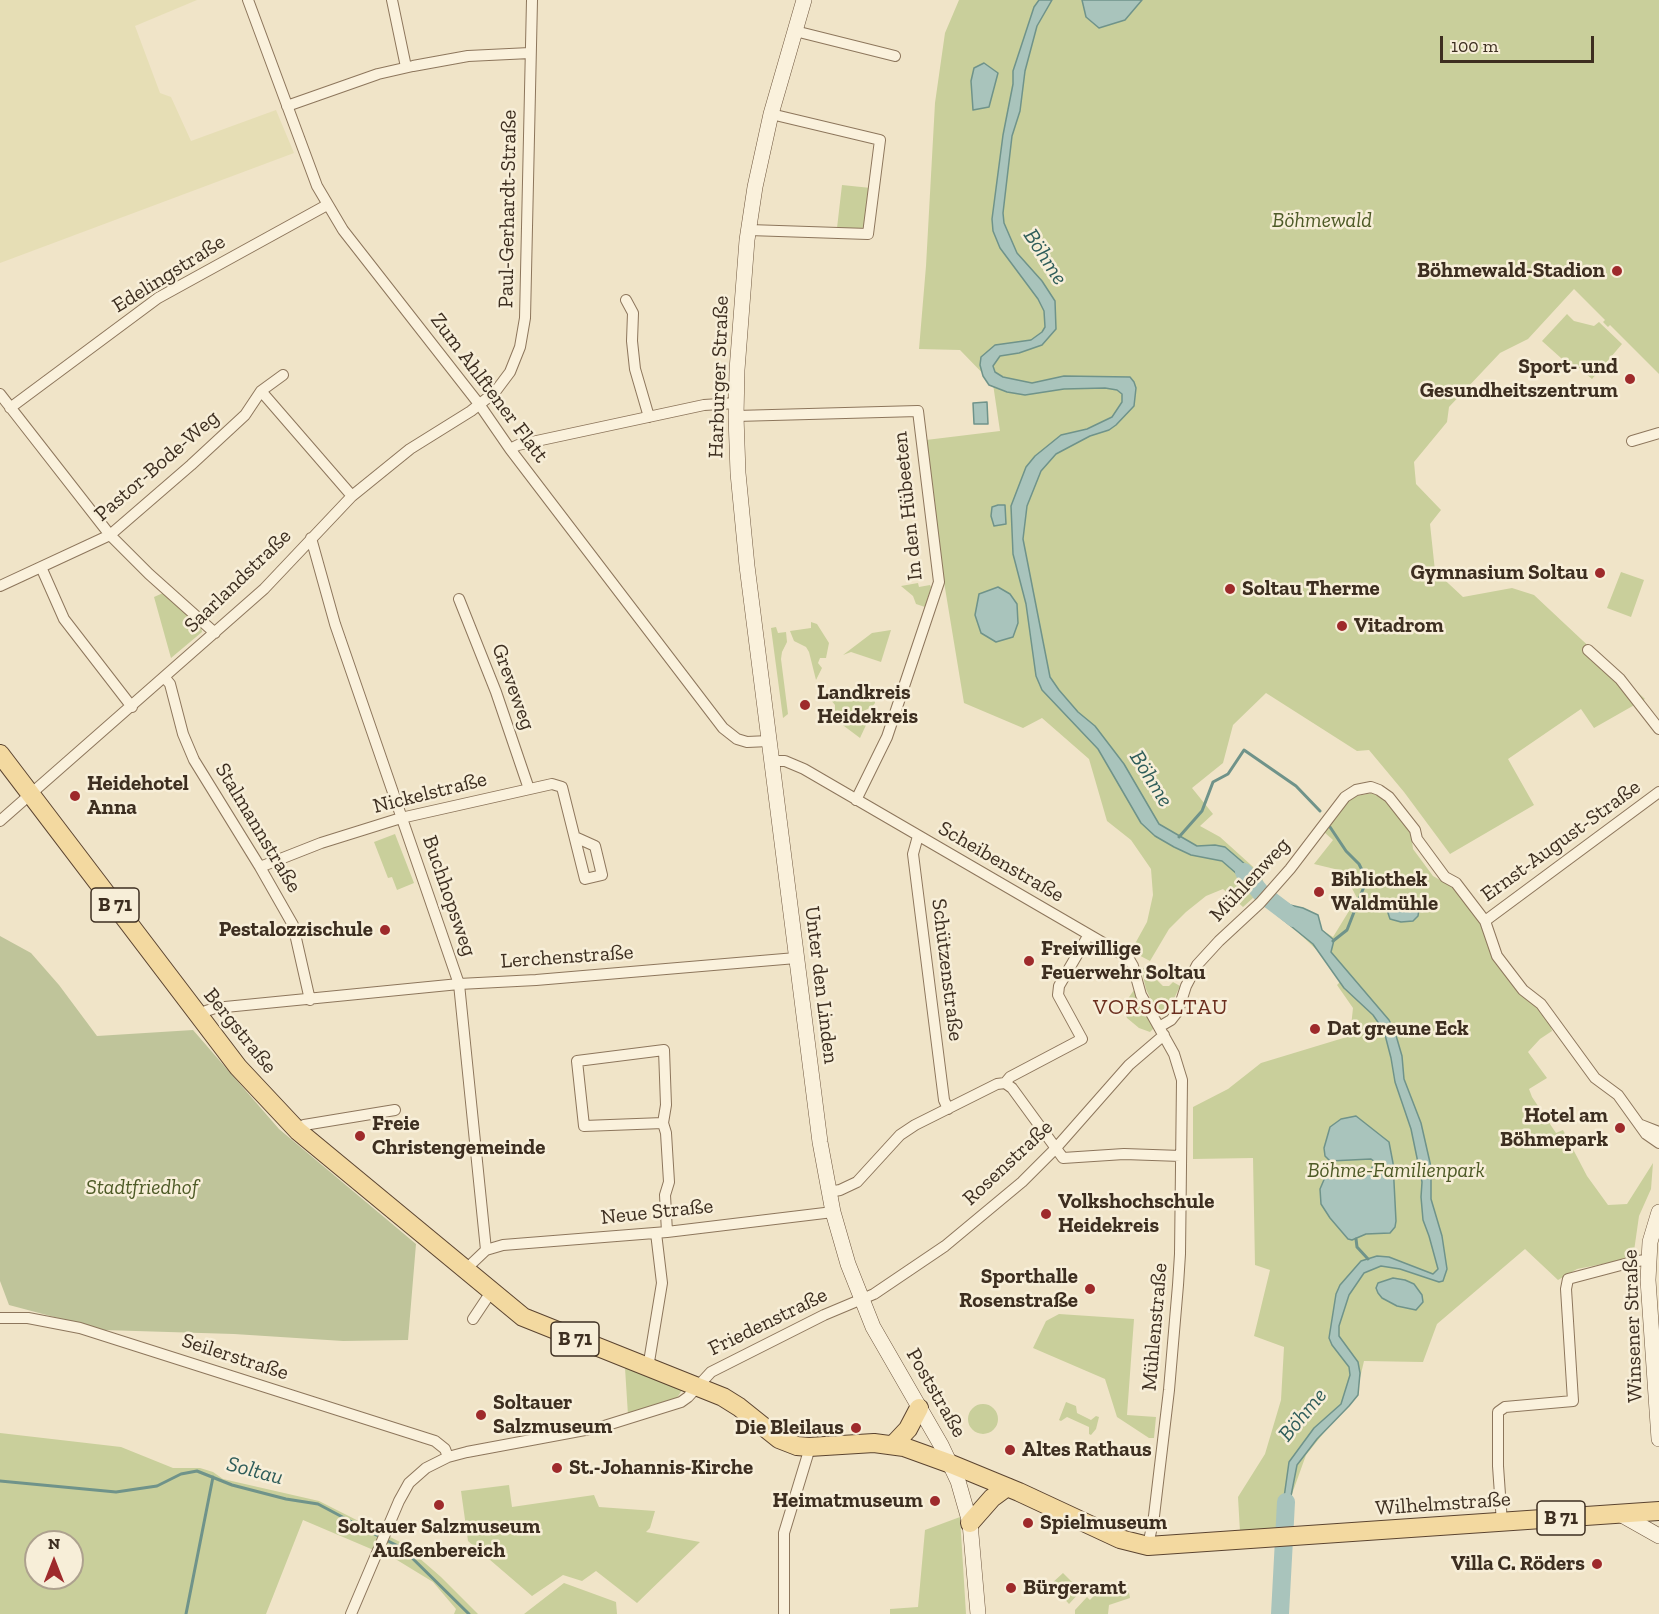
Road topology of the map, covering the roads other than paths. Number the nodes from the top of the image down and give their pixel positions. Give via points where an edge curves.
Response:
1 (248, 0) edge
2 (392, 0) edge
3 (531, 0) edge
4 (804, 0) edge
5 (795, 31) junction
6 (530, 53) junction
7 (895, 56) dead end
8 (406, 67) junction
9 (287, 106) junction
10 (771, 114) junction
11 (327, 205) junction
12 (749, 230) junction
13 (626, 300) dead end
14 (283, 375) dead end
15 (261, 391) junction
16 (0, 394) edge
17 (479, 404) junction
18 (10, 408) junction
19 (737, 410) junction
20 (649, 417) junction
21 (1659, 433) edge
22 (1632, 441) dead end
23 (510, 449) junction
24 (352, 496) junction
25 (110, 535) junction
26 (311, 538) junction
27 (42, 567) junction
28 (0, 586) edge
29 (459, 599) dead end
30 (215, 633) junction
31 (1588, 650) dead end
32 (165, 678) junction
33 (132, 707) junction
34 (1659, 729) edge
35 (769, 741) junction
36 (0, 754) edge
37 (772, 761) junction
38 (529, 789) junction
39 (1659, 792) edge
40 (30, 794) junction
41 (856, 800) junction
42 (401, 818) junction
43 (0, 822) edge
44 (918, 836) junction
45 (575, 837) dead end
46 (260, 867) junction
47 (1485, 921) junction
48 (1088, 936) junction
49 (796, 958) junction
50 (459, 984) junction
51 (310, 1000) junction
52 (199, 1016) junction
53 (1163, 1035) junction
54 (1005, 1083) junction
55 (948, 1109) junction
56 (395, 1110) dead end
57 (663, 1123) junction
58 (1641, 1125) junction
59 (298, 1131) junction
60 (1659, 1132) edge
61 (1659, 1143) edge
62 (1055, 1149) junction
63 (1181, 1156) junction
64 (829, 1192) junction
65 (833, 1212) junction
66 (1659, 1212) edge
67 (662, 1232) junction
68 (486, 1250) junction
69 (1648, 1260) junction
70 (465, 1270) junction
71 (491, 1292) junction
72 (861, 1299) junction
73 (0, 1318) edge
74 (473, 1319) dead end
75 (1656, 1357) edge
76 (648, 1368) junction
77 (697, 1387) junction
78 (919, 1408) junction
79 (1659, 1439) edge
80 (893, 1445) junction
81 (808, 1447) junction
82 (448, 1457) junction
83 (951, 1464) junction
84 (1007, 1487) junction
85 (1659, 1511) edge
86 (1620, 1514) junction
87 (970, 1522) junction
88 (1502, 1523) junction
89 (1659, 1536) edge
90 (1148, 1546) junction
91 (351, 1614) edge
92 (784, 1614) edge
93 (978, 1614) edge

1 - 9 street, Zum Ahlftener Flatt
2 - 8 street
3 - 6 street, Paul-Gerhardt-Straße
4 - 5 main road, Harburger Straße
5 - 7 street
5 - 10 main road, Harburger Straße
6 - 8 street via 468,56
6 - 17 street, Paul-Gerhardt-Straße via 525,318 510,372 495,392
8 - 9 street
9 - 11 street, Zum Ahlftener Flatt
10 - 12 main road, Harburger Straße
10 - 12 street via 880,140 868,234
11 - 17 street, Zum Ahlftener Flatt
11 - 18 street, Edelingstraße via 158,298
12 - 19 main road, Harburger Straße
13 - 20 street via 633,313 635,369
14 - 15 street, Pastor-Bode-Weg
15 - 24 street
15 - 25 street, Pastor-Bode-Weg via 245,415
16 - 18 street
17 - 23 street, Zum Ahlftener Flatt
17 - 24 street, Saarlandstraße via 410,448
18 - 25 street
19 - 20 street via 704,405
19 - 35 main road, Harburger Straße via 740,504
19 - 41 street, In den Hübeeten via 918,411 939,582 887,737
20 - 23 street
21 - 22 street
23 - 35 street, Zum Ahlftener Flatt via 723,728 747,742
24 - 26 street, Saarlandstraße
25 - 27 street, Pastor-Bode-Weg
25 - 30 street
26 - 30 street, Saarlandstraße via 264,589
26 - 42 street, Buchhopsweg via 334,624
27 - 28 street, Pastor-Bode-Weg
27 - 33 street via 64,619
29 - 38 street, Greveweg
30 - 32 street, Saarlandstraße
31 - 34 street via 1620,680
32 - 33 street, Saarlandstraße
32 - 46 street, Stalmannstraße via 194,760
33 - 40 street, Saarlandstraße
35 - 37 main road, Harburger Straße
36 - 40 main road, Bergstraße / B 71
37 - 41 street, Scheibenstraße via 794,764
37 - 49 main road, Unter den Linden
38 - 42 street, Nickelstraße
38 - 45 street, Nickelstraße via 552,783 562,787
39 - 47 street, Ernst-August-Straße
40 - 43 street, Saarlandstraße
40 - 52 main road, Bergstraße / B 71
41 - 44 street, Scheibenstraße
42 - 46 street, Nickelstraße
42 - 50 street, Buchhopsweg
44 - 48 street, Scheibenstraße
44 - 55 street, Schützenstraße via 913,854
46 - 51 street, Stalmannstraße via 293,926
47 - 53 street, Mühlenweg via 1456,884 1444,877 1389,797 1371,788 1356,790 1345,797 1260,903 1197,965 1179,1011
47 - 58 street via 1494,949 1523,990 1540,1004 1595,1078 1618,1095
48 - 53 street, Scheibenstraße via 1129,959 1141,995
48 - 54 street via 1059,986 1058,995 1082,1039
49 - 50 street, Lerchenstraße
49 - 64 main road, Unter den Linden
50 - 51 street, Lerchenstraße
50 - 68 street, Buchhopsweg
51 - 52 street, Lerchenstraße via 215,1008
52 - 59 main road, Bergstraße / B 71 via 238,1067
53 - 62 street, Rosenstraße via 1129,1065
53 - 63 street, Mühlenstraße via 1178,1061 1182,1080
54 - 55 street
54 - 62 street
55 - 64 street via 900,1135 857,1182
56 - 59 street via 304,1125
57 - 57 street via 664,1050 577,1061 584,1126
57 - 67 street via 669,1182
58 - 60 street
58 - 61 street
59 - 70 main road, Bergstraße / B 71
62 - 63 street via 1063,1158
62 - 72 street, Rosenstraße via 945,1246
63 - 90 street, Mühlenstraße via 1180,1254 1169,1390
64 - 65 main road, Unter den Linden
65 - 67 street, Neue Straße
65 - 72 main road, Poststraße
66 - 69 main road, Winsener Straße
67 - 68 street, Neue Straße via 503,1245
67 - 76 street via 662,1283
68 - 70 street
69 - 75 main road, Winsener Straße
69 - 88 street via 1568,1279 1573,1401 1505,1407 1498,1412
70 - 71 main road, Bergstraße / B 71
71 - 74 street
71 - 76 main road, Bergstraße / B 71 via 537,1324
72 - 77 street, Friedenstraße via 711,1372
72 - 78 main road, Poststraße
73 - 82 street, Seilerstraße via 28,1318 80,1328 435,1441
75 - 79 main road, Winsener Straße
76 - 77 main road, Bergstraße / B 71
77 - 81 main road, B 71 via 730,1401 779,1439
77 - 82 street, Friedenstraße via 681,1402 601,1427
78 - 80 main road via 913,1422
78 - 83 main road, Poststraße
80 - 81 main road, B 71
80 - 83 main road, B 71
81 - 92 street via 784,1533
82 - 91 street, Friedenstraße via 426,1468 410,1483
83 - 84 main road, Poststraße / B 71
83 - 87 main road
84 - 87 main road
84 - 90 main road, Poststraße / B 71 via 1120,1539
85 - 86 main road, Wilhelmstraße / B 71
86 - 88 main road, Wilhelmstraße / B 71
86 - 89 main road
87 - 93 main road
88 - 90 main road, Wilhelmstraße / B 71

